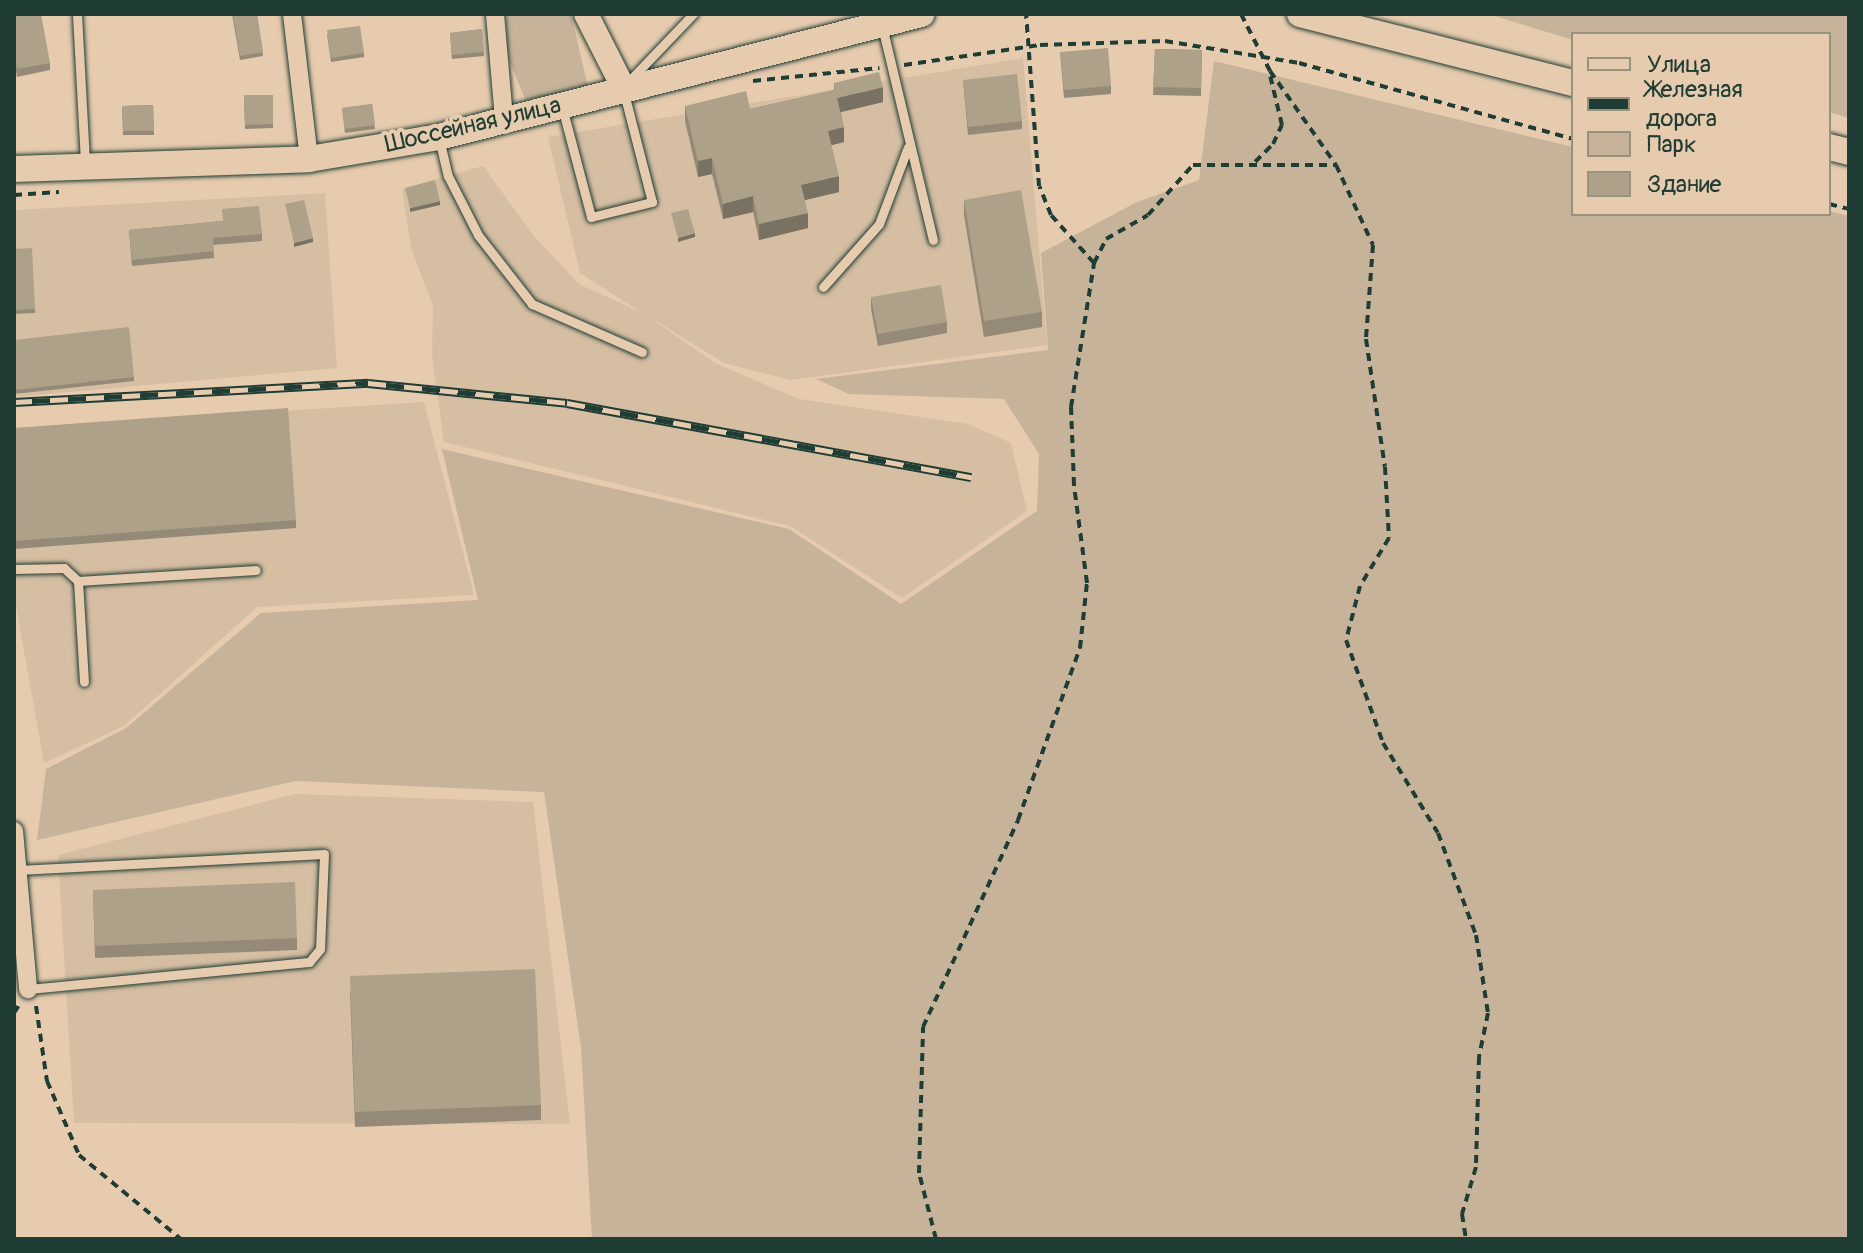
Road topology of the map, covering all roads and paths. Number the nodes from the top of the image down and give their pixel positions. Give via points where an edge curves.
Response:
1 (77, 14) edge
2 (292, 14) edge
3 (495, 14) edge
4 (586, 14) edge
5 (693, 14) edge
6 (922, 14) edge
7 (1026, 14) edge
8 (1241, 14) edge
9 (1300, 14) edge
10 (882, 23) junction
11 (1029, 47) junction
12 (1260, 55) junction
13 (892, 67) junction
14 (1270, 71) junction
15 (744, 81) dead end
16 (1571, 82) edge
17 (623, 87) junction
18 (562, 104) junction
19 (504, 119) junction
20 (439, 137) junction
21 (1571, 138) edge
22 (909, 144) junction
23 (309, 159) junction
24 (1255, 162) junction
25 (1336, 165) junction
26 (85, 167) junction
27 (14, 169) edge
28 (73, 191) dead end
29 (14, 195) edge
30 (933, 240) dead end
31 (1094, 263) junction
32 (823, 287) dead end
33 (642, 352) dead end
34 (14, 569) edge
35 (256, 570) dead end
36 (78, 581) junction
37 (84, 682) dead end
38 (14, 831) edge
39 (18, 870) junction
40 (28, 989) junction
41 (181, 1239) edge
42 (936, 1239) edge
43 (1466, 1239) edge

1 - 26 lane
2 - 23 street
3 - 19 street
4 - 17 street
5 - 17 lane
6 - 10 main road, Шоссейная улица
7 - 11 path
8 - 12 path
9 - 16 main road
10 - 13 lane
10 - 17 main road, Шоссейная улица
11 - 12 path via 1165,41
11 - 13 path
11 - 31 path via 1039,186 1051,215
12 - 14 path
12 - 21 path
13 - 15 path
13 - 22 lane
14 - 24 path via 1282,125
14 - 25 path
17 - 18 main road, Шоссейная улица
17 - 18 lane via 652,202 591,217
18 - 19 main road, Шоссейная улица
19 - 20 main road, Шоссейная улица
20 - 23 main road, Шоссейная улица
20 - 33 lane via 448,176 478,235 532,304
22 - 30 lane
22 - 32 lane via 879,224
23 - 26 main road, Шоссейная улица
24 - 25 path
24 - 31 path via 1193,165 1148,215 1106,239
25 - 43 path via 1373,245 1366,339 1385,467 1389,538 1360,586 1346,640 1383,743 1438,833 1476,935 1488,1013 1479,1057 1476,1167 1462,1214
26 - 27 main road, Шоссейная улица
28 - 29 path
31 - 42 path via 1071,407 1074,485 1087,583 1080,648 1018,820 923,1027 919,1173
34 - 36 lane via 64,568
35 - 36 lane
36 - 37 lane
38 - 39 street
39 - 40 street
39 - 40 lane via 324,854 320,949 309,962
40 - 41 path via 38,1009 47,1081 79,1155

